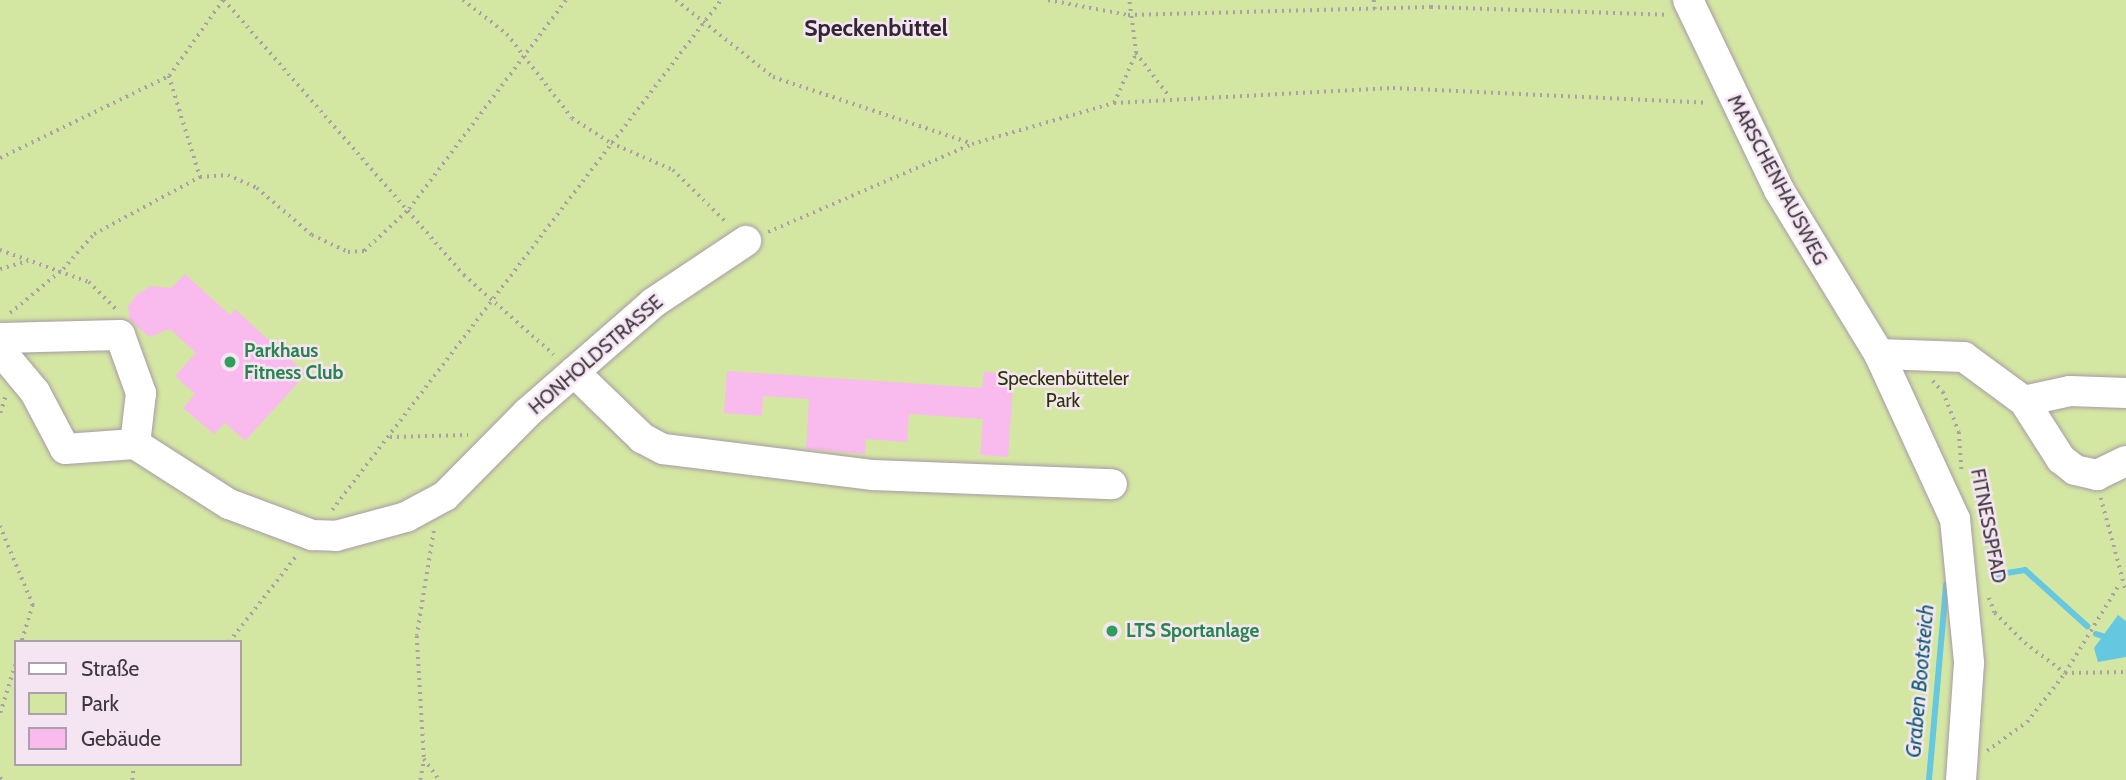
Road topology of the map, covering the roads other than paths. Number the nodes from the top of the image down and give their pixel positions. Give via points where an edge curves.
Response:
1 (1690, 8) edge
2 (746, 241) road end
3 (3, 327) edge
4 (0, 350) edge
5 (1891, 352) junction
6 (574, 373) junction
7 (2126, 393) edge
8 (2024, 401) junction
9 (135, 444) junction
10 (2126, 461) edge
11 (1112, 484) dead end
12 (1961, 774) edge

1 - 5 street, MARSCHENHAUSWEG via 1820,264
2 - 6 street, HONHOLDSTRASSE via 653,303
3 - 9 street via 120,335 141,393
4 - 9 street via 35,393 65,449
5 - 8 street via 1964,357
5 - 12 street, MARSCHENHAUSWEG via 1955,519 1969,663
6 - 9 street, HONHOLDSTRASSE via 445,496 368,530 312,535 229,504
6 - 11 street via 642,438 663,449 873,475
7 - 8 street via 2070,391
8 - 10 street via 2061,459 2097,475

